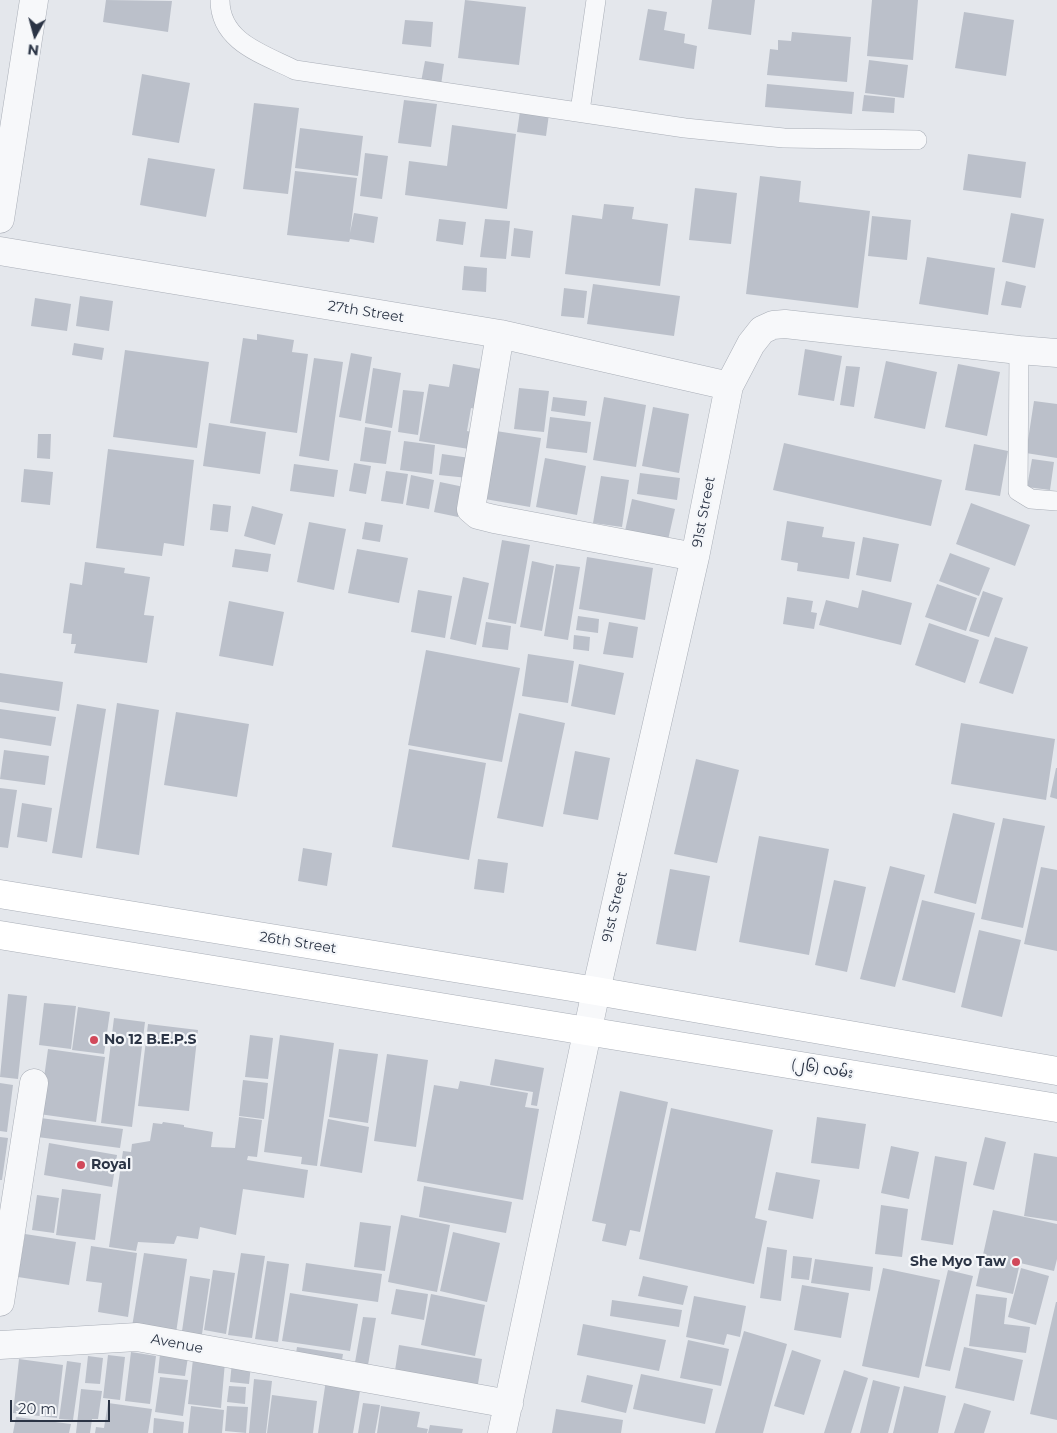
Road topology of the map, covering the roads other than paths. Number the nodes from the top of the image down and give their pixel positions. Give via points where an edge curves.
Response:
1 (34, 0) edge
2 (220, 0) edge
3 (596, 0) edge
4 (580, 111) junction
5 (917, 140) dead end
6 (0, 219) edge
7 (0, 251) edge
8 (500, 334) junction
9 (1019, 350) junction
10 (1057, 352) edge
11 (729, 386) junction
12 (1057, 501) edge
13 (695, 557) junction
14 (0, 894) edge
15 (0, 935) edge
16 (596, 991) junction
17 (588, 1030) junction
18 (1057, 1071) edge
19 (34, 1083) dead end
20 (1057, 1108) edge
21 (0, 1302) edge
22 (0, 1344) edge
23 (509, 1404) junction
24 (502, 1433) edge

1 - 6 street
2 - 4 lane via 220,12 230,31 244,44 295,70
3 - 4 lane
4 - 5 lane via 685,128 784,138
7 - 8 street, 27th Street
8 - 11 street, 27th Street
8 - 13 street via 472,509 478,515 494,519
9 - 10 street, 91st Street
9 - 11 street, 91st Street via 772,325 762,330 751,344
9 - 12 lane via 1018,491 1031,499
11 - 13 street, 91st Street
13 - 16 street, 91st Street
14 - 16 main road, 26th Street
15 - 17 main road
16 - 17 street, 91st Street
16 - 18 main road
17 - 20 main road, (၂၆) လမ်း
17 - 23 street, 91st Street
19 - 21 street
22 - 23 street, Avenue via 137,1337
23 - 24 street, 91st Street

